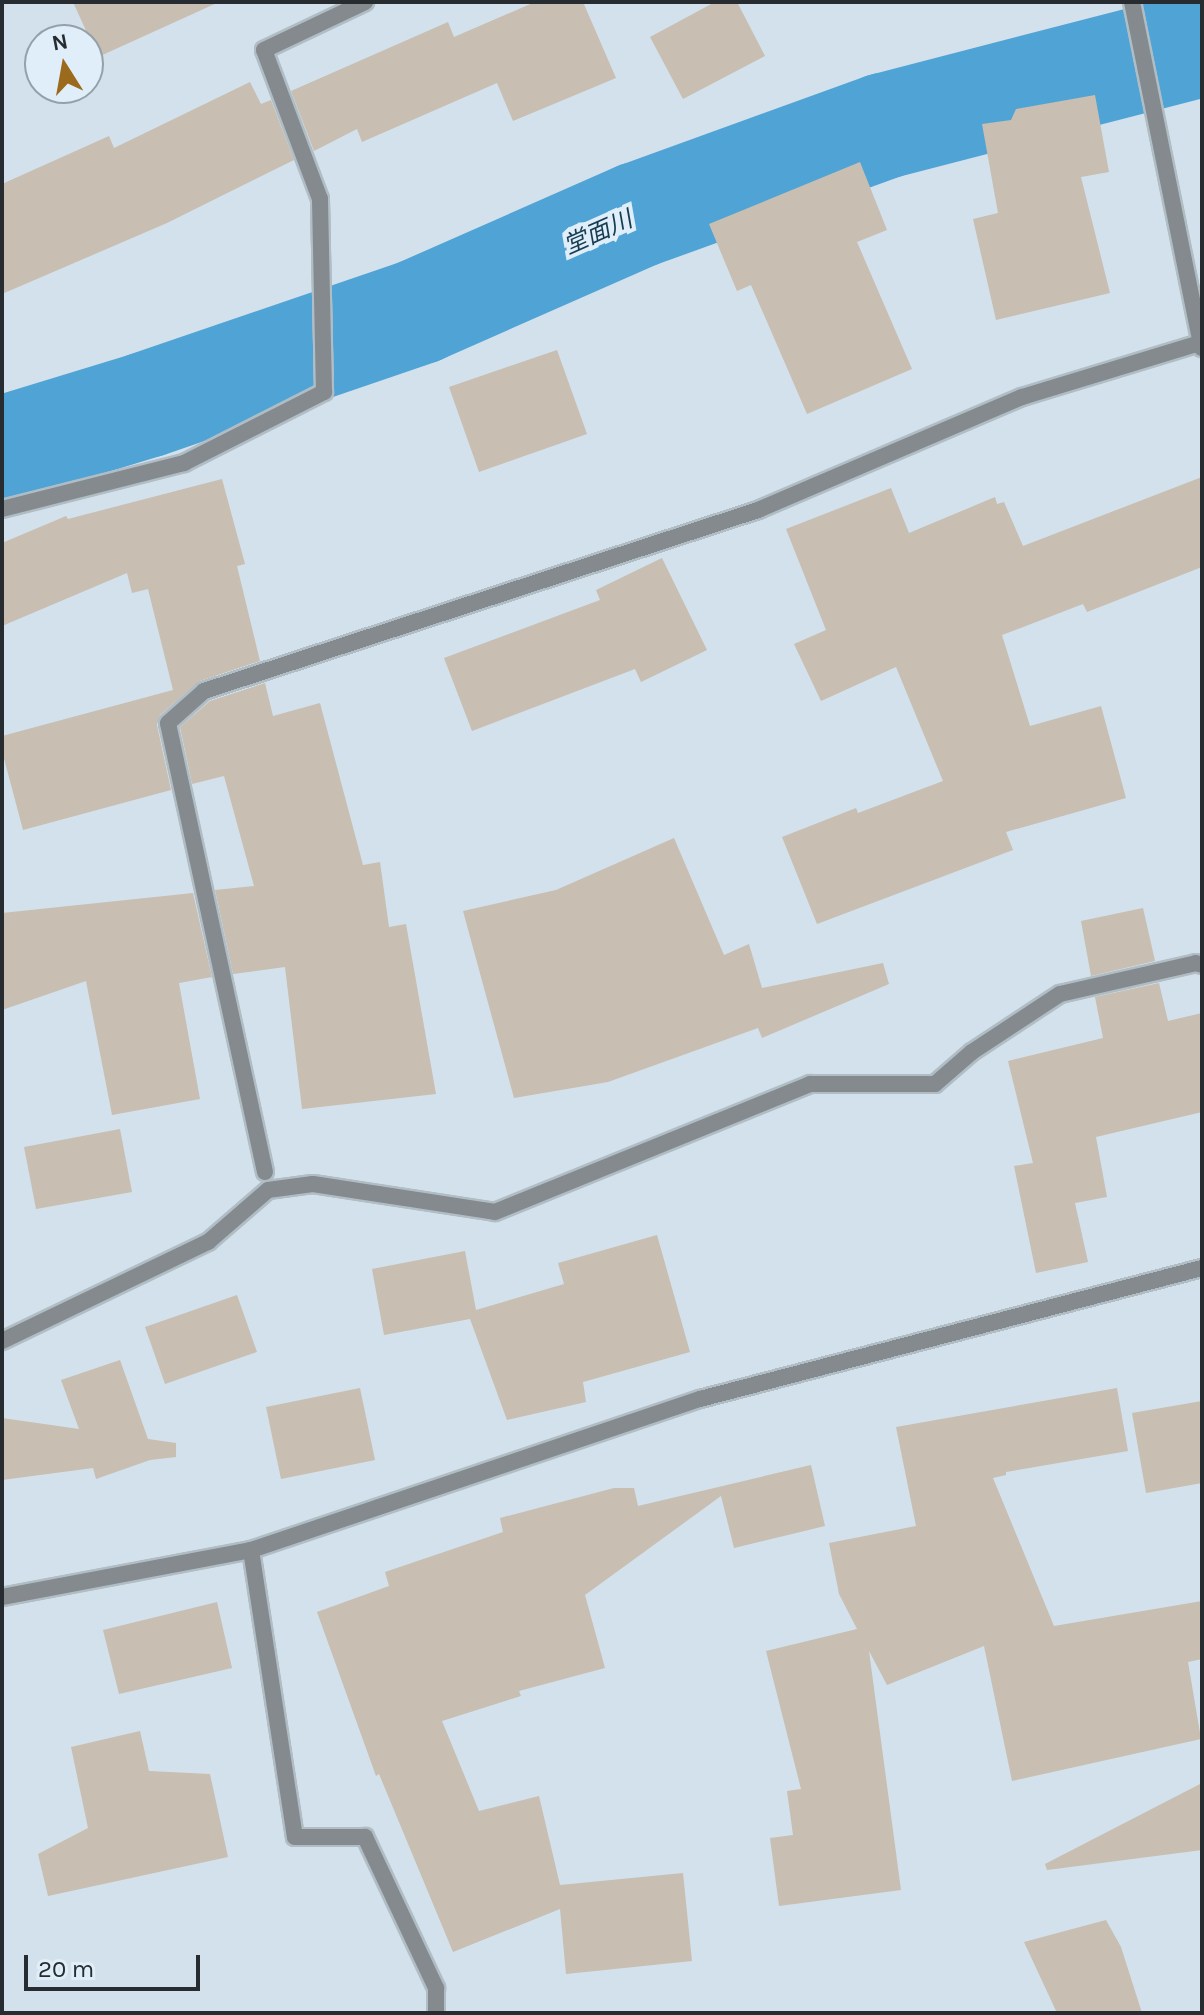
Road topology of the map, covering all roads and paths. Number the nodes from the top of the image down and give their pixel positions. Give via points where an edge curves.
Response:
1 (365, 2) edge
2 (1133, 6) edge
3 (1201, 345) edge
4 (2, 509) edge
5 (1202, 965) edge
6 (265, 1172) dead end
7 (1202, 1268) edge
8 (2, 1341) edge
9 (251, 1550) junction
10 (2, 1597) edge
11 (436, 2013) edge

1 - 4 street via 264,50 320,199 324,392 184,463
2 - 3 street
3 - 6 street via 1022,397 758,510 204,691 168,723
5 - 8 street via 1060,994 972,1052 935,1084 810,1084 495,1212 313,1184 268,1190 208,1242
7 - 9 street via 700,1399
9 - 10 street
9 - 11 street via 295,1837 365,1837 436,1988

